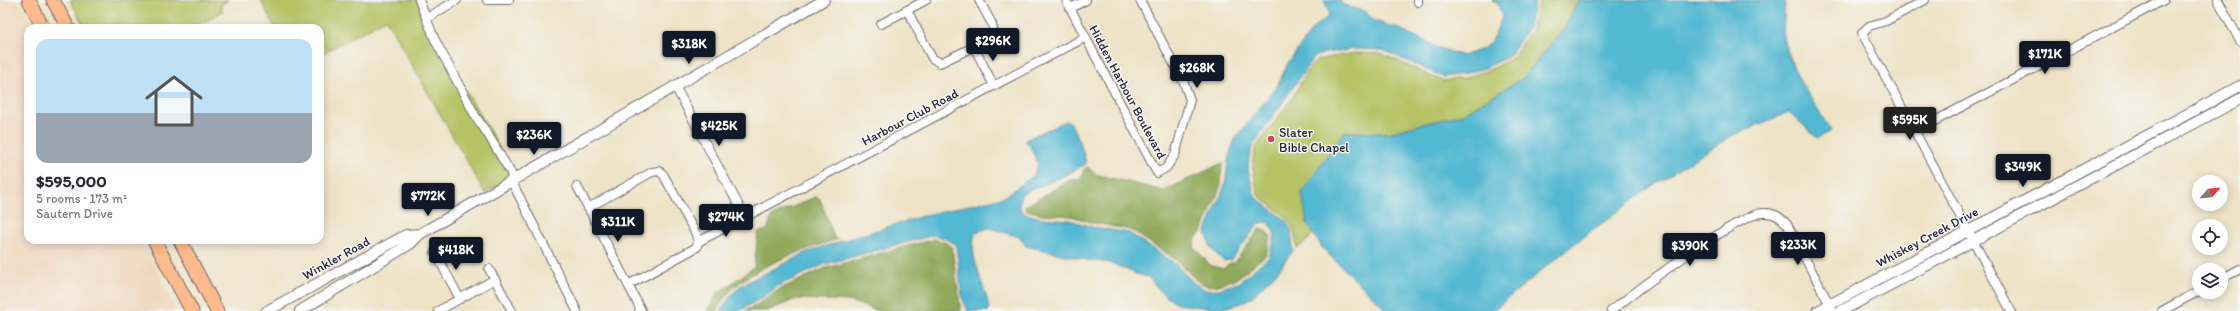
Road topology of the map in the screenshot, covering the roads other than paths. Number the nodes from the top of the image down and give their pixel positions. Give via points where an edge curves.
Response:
1 (28, 0) edge
2 (53, 0) edge
3 (419, 0) edge
4 (458, 0) edge
5 (487, 0) edge
6 (509, 0) edge
7 (824, 0) edge
8 (926, 0) edge
9 (979, 0) edge
10 (1066, 0) edge
11 (1086, 0) edge
12 (1140, 0) edge
13 (1925, 0) edge
14 (2164, 0) edge
15 (2218, 0) edge
16 (1070, 8) junction
17 (907, 10) junction
18 (427, 18) junction
19 (41, 24) edge
20 (66, 24) edge
21 (881, 24) dead end
22 (1086, 37) junction
23 (2240, 41) edge
24 (974, 47) junction
25 (675, 86) junction
26 (994, 86) junction
27 (2240, 86) edge
28 (2240, 99) edge
29 (1916, 131) junction
30 (512, 182) junction
31 (577, 186) dead end
32 (588, 208) junction
33 (745, 217) junction
34 (1969, 230) junction
35 (420, 234) junction
36 (1974, 240) junction
37 (698, 242) junction
38 (156, 244) edge
39 (182, 244) edge
40 (435, 252) dead end
41 (489, 269) dead end
42 (2240, 269) edge
43 (2228, 275) edge
44 (495, 279) junction
45 (628, 285) junction
46 (2192, 295) edge
47 (460, 299) junction
48 (1831, 308) edge
49 (640, 310) edge
50 (192, 311) edge
51 (217, 311) edge
52 (267, 311) edge
53 (300, 311) edge
54 (438, 311) edge
55 (512, 311) edge
56 (577, 311) edge
57 (1611, 311) edge
58 (1818, 311) edge
59 (1841, 311) edge
60 (2011, 311) edge
61 (2162, 311) edge

1 - 19 main road
2 - 20 main road
3 - 18 street
4 - 18 street
5 - 6 street
7 - 25 street, Winkler Road
8 - 17 street
9 - 24 street via 994,33 988,40
10 - 16 street, Hidden Harbour Boulevard
11 - 16 street
12 - 22 street, Hidden Harbour Boulevard via 1184,83 1190,100 1175,155 1166,168 1157,173
13 - 29 street via 1862,32
14 - 29 street
15 - 23 street
16 - 22 street, Hidden Harbour Boulevard
17 - 21 street
17 - 24 street via 932,58 940,63
18 - 30 street via 435,40 510,174
22 - 26 street, Harbour Club Road
24 - 26 street
25 - 30 street, Winkler Road
25 - 33 street
26 - 33 street, Harbour Club Road
27 - 34 street, Whiskey Creek Drive
28 - 36 street, Whiskey Creek Drive
29 - 34 street
30 - 35 street, Winkler Road
30 - 56 street
31 - 32 street
32 - 37 street via 652,172 659,171 663,174
32 - 45 street
33 - 37 street, Harbour Club Road
34 - 36 street
34 - 48 street, Whiskey Creek Drive
35 - 52 street, Winkler Road via 406,235
35 - 53 street, Winkler Road via 410,244
36 - 59 street, Whiskey Creek Drive
36 - 60 street
37 - 45 street, Harbour Club Road via 697,247
38 - 50 main road
39 - 51 main road
40 - 47 street
41 - 44 street
42 - 43 street
44 - 47 street
44 - 55 street
45 - 49 street
46 - 61 street
47 - 54 street
48 - 57 street via 1787,224 1781,217 1767,213 1752,216 1717,237
48 - 58 street, Whiskey Creek Drive

